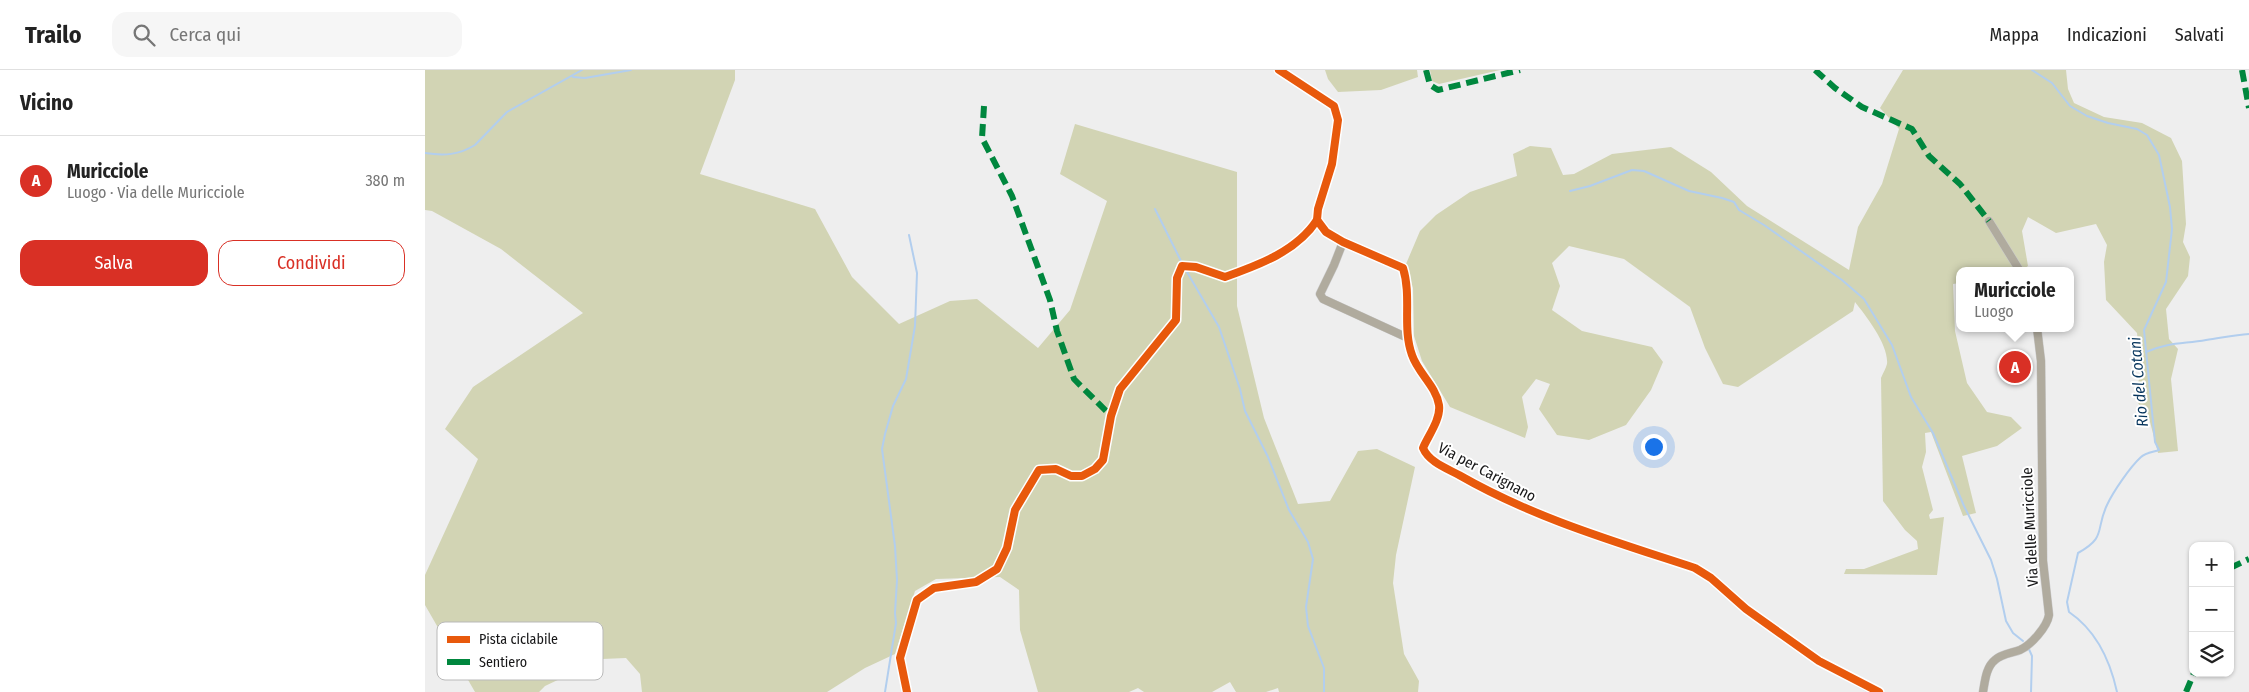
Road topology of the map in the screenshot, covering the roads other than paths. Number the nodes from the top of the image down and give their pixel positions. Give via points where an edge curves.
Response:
1 (1279, 70) edge
2 (1317, 220) junction
3 (1989, 221) dead end
4 (1343, 242) junction
5 (2018, 267) edge
6 (2037, 332) edge
7 (1408, 338) junction
8 (907, 692) edge
9 (1879, 692) edge
10 (1983, 692) edge

1 - 2 street via 1334,106 1338,120 1332,164
2 - 4 street, Via per Carignano via 1326,232
2 - 8 street via 1306,234 1275,258 1225,277 1196,267 1182,266 1177,278 1176,320 1120,389 1103,460 1082,476 1071,476 1056,469 1039,470 1015,510 1007,548 997,569 976,582 934,588 917,600 900,658
3 - 5 street
4 - 7 street, Via per Carignano via 1403,268 1408,283
4 - 7 street via 1319,294 1323,299
6 - 10 street, Via delle Muricciole via 2041,361 2043,561 2049,615 2023,649 1995,659 1988,668
7 - 9 street, Via per Carignano via 1416,365 1439,405 1439,413 1423,448 1430,459 1528,511 1695,568 1745,609 1819,661

